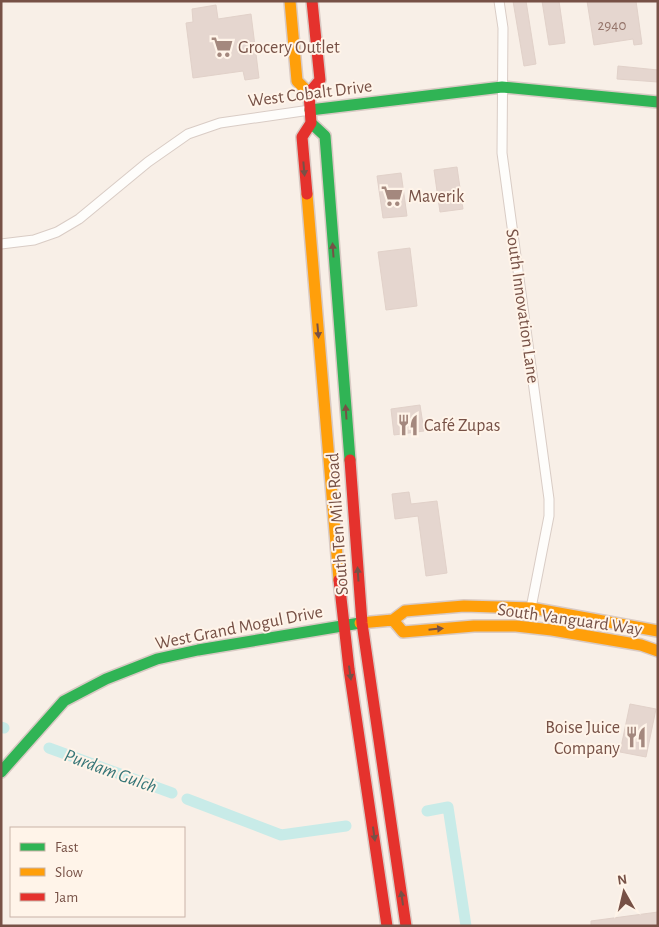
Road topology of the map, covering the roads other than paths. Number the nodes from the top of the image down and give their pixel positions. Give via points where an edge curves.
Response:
1 (290, 1) edge
2 (312, 1) edge
3 (499, 1) edge
4 (502, 87) junction
5 (309, 93) junction
6 (658, 102) edge
7 (310, 110) junction
8 (311, 123) junction
9 (1, 244) edge
10 (531, 608) junction
11 (392, 620) junction
12 (362, 623) junction
13 (344, 625) junction
14 (658, 631) edge
15 (658, 652) edge
16 (1, 772) edge
17 (387, 926) edge
18 (406, 926) edge

1 - 5 main road, South Ten Mile Road via 297,81
2 - 5 main road, South Ten Mile Road via 320,80
3 - 4 street, South Innovation Lane via 503,28
4 - 6 main road, West Cobalt Drive
4 - 7 main road, West Cobalt Drive
4 - 10 street, South Innovation Lane via 502,153 550,516
5 - 7 main road, South Ten Mile Road
7 - 8 main road, South Ten Mile Road
7 - 9 street, West Cobalt Drive via 220,123 188,134 148,162 79,219 57,232 34,240
12 -> 8 main road, South Ten Mile Road via 324,136
8 -> 13 main road, South Ten Mile Road via 302,137
10 - 11 main road, South Vanguard Way via 464,606 405,611
10 - 14 main road, South Vanguard Way
11 - 12 main road, South Vanguard Way
11 -> 15 main road, South Vanguard Way via 403,632 499,625 641,645
12 - 13 main road, South Vanguard Way
18 -> 12 main road, South Ten Mile Road
13 - 16 main road, West Grand Mogul Drive via 157,659 106,679 64,701
13 -> 17 main road, South Ten Mile Road

